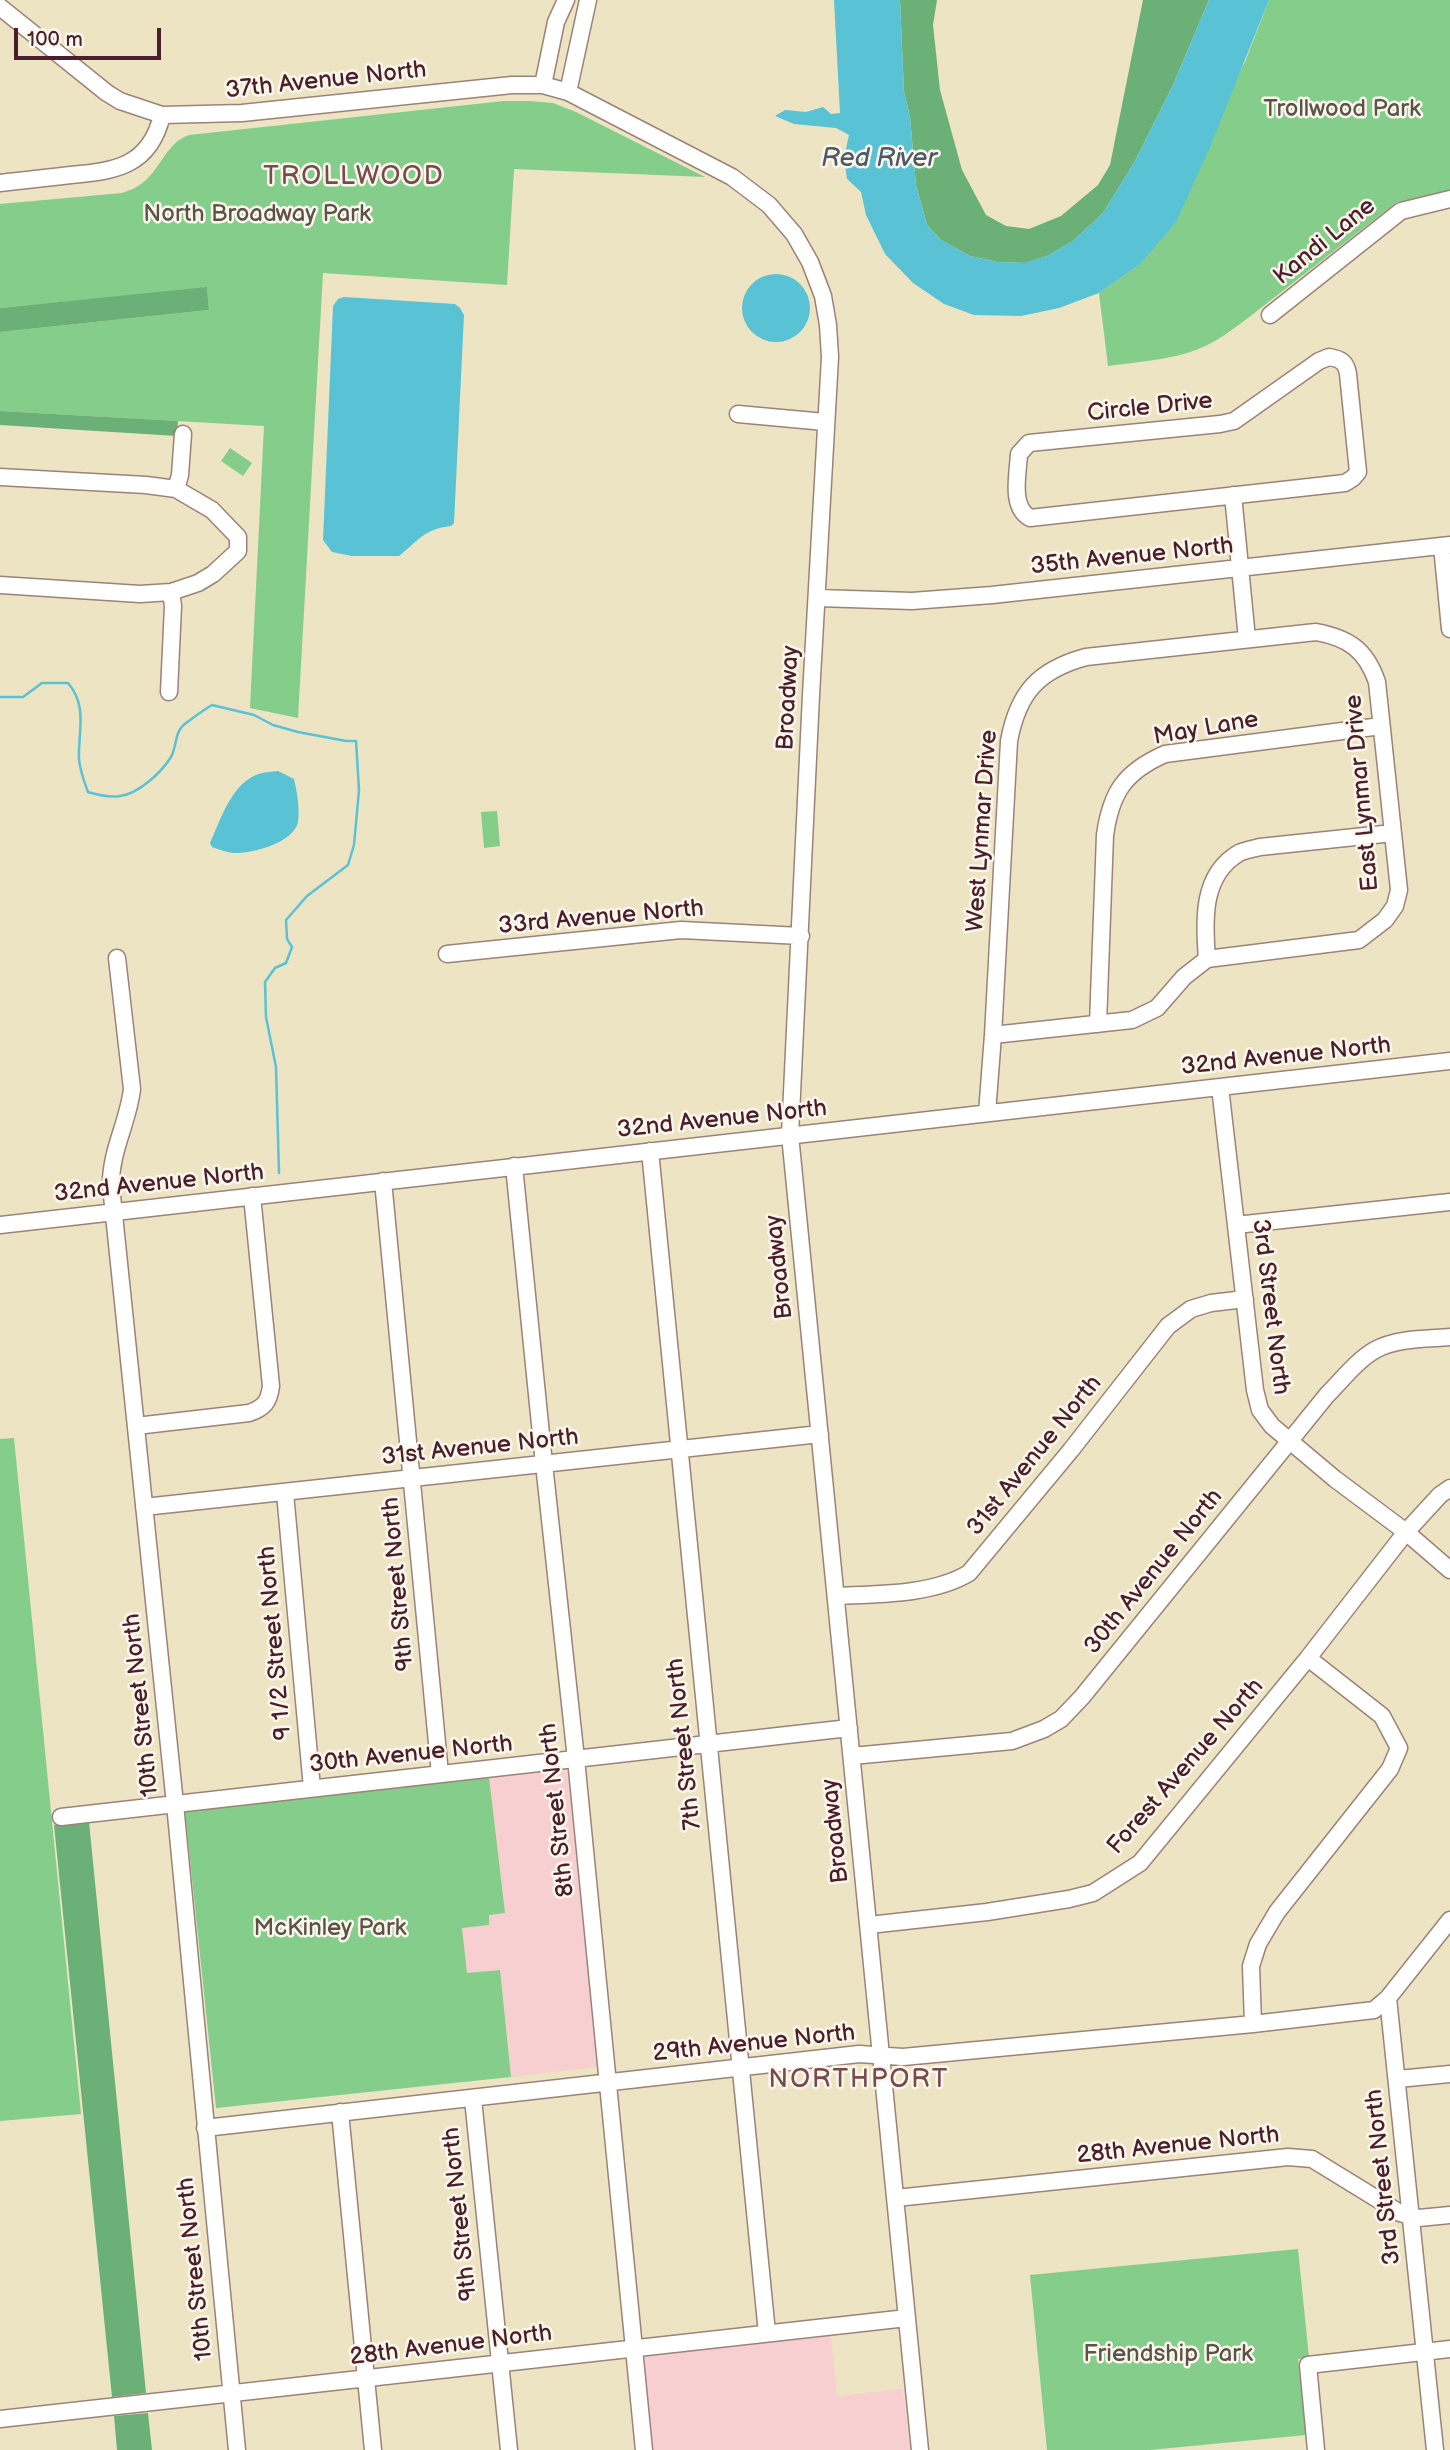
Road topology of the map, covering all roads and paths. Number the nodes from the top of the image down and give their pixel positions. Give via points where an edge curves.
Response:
1 (566, 0) edge
2 (588, 0) edge
3 (0, 7) edge
4 (543, 85) junction
5 (568, 92) junction
6 (162, 115) junction
7 (673, 145) joint
8 (0, 183) edge
9 (1450, 199) edge
10 (1270, 315) dead end
11 (738, 414) dead end
12 (825, 422) junction
13 (183, 434) dead end
14 (0, 477) edge
15 (176, 489) junction
16 (1233, 495) junction
17 (1446, 545) edge
18 (1240, 568) junction
19 (0, 585) edge
20 (171, 592) junction
21 (817, 598) junction
22 (1450, 629) edge
23 (1247, 639) junction
24 (169, 692) dead end
25 (1381, 726) junction
26 (1393, 833) junction
27 (801, 936) junction
28 (447, 954) dead end
29 (117, 958) dead end
30 (1206, 959) junction
31 (1098, 1024) junction
32 (993, 1035) junction
33 (1450, 1061) edge
34 (1220, 1087) junction
35 (987, 1113) junction
36 (790, 1135) junction
37 (650, 1151) junction
38 (514, 1167) junction
39 (383, 1181) junction
40 (252, 1196) junction
41 (1450, 1202) edge
42 (115, 1212) junction
43 (0, 1225) edge
44 (1236, 1225) junction
45 (1245, 1298) junction
46 (1450, 1336) edge
47 (136, 1426) junction
48 (820, 1434) junction
49 (1290, 1441) junction
50 (678, 1449) junction
51 (544, 1464) junction
52 (411, 1479) junction
53 (1450, 1488) edge
54 (285, 1493) junction
55 (144, 1507) junction
56 (1406, 1532) junction
57 (1450, 1570) edge
58 (836, 1596) junction
59 (1308, 1658) junction
60 (849, 1728) junction
61 (708, 1744) junction
62 (852, 1756) junction
63 (576, 1759) junction
64 (440, 1774) junction
65 (312, 1788) junction
66 (175, 1804) junction
67 (61, 1817) dead end
68 (1450, 1920) edge
69 (869, 1925) junction
70 (1388, 1998) junction
71 (1253, 2024) junction
72 (880, 2056) junction
73 (740, 2067) junction
74 (1450, 2074) edge
75 (1398, 2079) junction
76 (607, 2082) junction
77 (473, 2099) junction
78 (340, 2112) junction
79 (205, 2128) junction
80 (896, 2198) junction
81 (1450, 2214) edge
82 (1411, 2216) junction
83 (907, 2318) junction
84 (766, 2333) junction
85 (635, 2348) junction
86 (1450, 2349) edge
87 (1424, 2351) junction
88 (499, 2362) junction
89 (366, 2378) junction
90 (231, 2393) junction
91 (0, 2418) edge
92 (237, 2450) edge
93 (373, 2450) edge
94 (509, 2450) edge
95 (644, 2450) edge
96 (920, 2450) edge
97 (1316, 2450) edge
98 (1435, 2450) edge

1 - 4 street via 556,22
2 - 5 street
3 - 6 street via 114,97
4 - 5 street, 37th Avenue North
4 - 6 street, 37th Avenue North via 242,113
5 - 7 street, 37th Avenue North
6 - 8 street via 149,147 128,164 104,172
7 - 12 street, Broadway via 732,177 769,205 810,262 828,325
9 - 10 street, Kandi Lane via 1401,211
11 - 12 street
12 - 21 street, Broadway
13 - 15 street
14 - 15 street
15 - 20 street via 223,520 238,537 238,551 213,574
16 - 16 street, Circle Drive via 1345,483 1358,472 1346,364 1339,358 1319,361 1234,421 1029,443 1019,454 1017,504 1030,518
16 - 18 street
17 - 18 street, 35th Avenue North
17 - 22 street
18 - 21 street, 35th Avenue North via 912,601
18 - 23 street
19 - 20 street
20 - 24 street
21 - 27 street, Broadway
23 - 25 street, East Lynmar Drive via 1316,632 1348,642 1371,666
23 - 32 street, West Lynmar Drive via 1076,659 1049,672 1020,701 1009,741
25 - 26 street, East Lynmar Drive
25 - 31 street, May Lane via 1165,754 1147,762 1120,785 1105,835
26 - 30 street via 1240,853 1224,865 1212,883 1204,923
26 - 30 street, East Lynmar Drive via 1399,890 1395,906 1359,940
27 - 28 street, 33rd Avenue North via 663,931
27 - 36 street, Broadway
29 - 42 street, 10th Street North via 132,1089 110,1170
30 - 31 street via 1157,1008 1132,1020
31 - 32 street
32 - 35 street, West Lynmar Drive
33 - 34 street, 32nd Avenue North
34 - 35 street, 32nd Avenue North
34 - 44 street, 3rd Street North
35 - 36 street, 32nd Avenue North
36 - 37 street, 32nd Avenue North
36 - 48 street, Broadway
37 - 38 street, 32nd Avenue North
37 - 50 street, 7th Street North
38 - 39 street, 32nd Avenue North
38 - 51 street, 8th Street North
39 - 40 street, 32nd Avenue North
39 - 52 street, 9th Street North
40 - 42 street, 32nd Avenue North
40 - 47 street via 270,1400 249,1413
41 - 44 street
42 - 43 street, 32nd Avenue North
42 - 47 street, 10th Street North
44 - 45 street, 3rd Street North
45 - 49 street, 3rd Street North via 1260,1410
45 - 58 street, 31st Avenue North via 1191,1310 1168,1326 969,1573 953,1583
46 - 49 street, 30th Avenue North via 1376,1349 1359,1362
47 - 55 street, 10th Street North
48 - 50 street, 31st Avenue North
48 - 58 street, Broadway
49 - 56 street, 3rd Street North
49 - 62 street, 30th Avenue North via 1061,1719 1012,1741
50 - 51 street, 31st Avenue North
50 - 61 street, 7th Street North
51 - 52 street, 31st Avenue North
51 - 63 street, 8th Street North
52 - 54 street, 31st Avenue North
52 - 64 street, 9th Street North
53 - 56 street, Forest Avenue North
54 - 55 street, 31st Avenue North
54 - 65 street, 9 1/2 Street North
55 - 66 street, 10th Street North
56 - 57 street, 3rd Street North
56 - 59 street, Forest Avenue North
58 - 60 street, Broadway
59 - 69 street, Forest Avenue North via 1140,1863 1115,1881 1069,1899
59 - 71 street via 1382,1716 1399,1748 1390,1769 1277,1912 1258,1944 1251,1966
60 - 61 street, 30th Avenue North
60 - 62 street, Broadway
61 - 63 street, 30th Avenue North
61 - 73 street, 7th Street North
62 - 69 street, Broadway
63 - 64 street, 30th Avenue North
63 - 76 street, 8th Street North
64 - 65 street, 30th Avenue North
65 - 66 street, 30th Avenue North
66 - 67 street, 30th Avenue North
66 - 79 street, 10th Street North
68 - 70 street
69 - 72 street, Broadway
70 - 71 street, 29th Avenue North via 1374,2010
70 - 75 street, 3rd Street North
71 - 72 street, 29th Avenue North
72 - 73 street, 29th Avenue North via 859,2054
72 - 80 street, Broadway
73 - 76 street, 29th Avenue North
73 - 84 street, 7th Street North
74 - 75 street
75 - 82 street, 3rd Street North
76 - 77 street, 29th Avenue North
76 - 85 street, 8th Street North
77 - 78 street, 29th Avenue North
77 - 88 street, 9th Street North
78 - 79 street, 29th Avenue North
78 - 89 street
79 - 90 street, 10th Street North
80 - 82 street, 28th Avenue North via 1288,2157 1312,2159
80 - 83 street, Broadway
81 - 82 street, 28th Avenue North
82 - 87 street, 3rd Street North
83 - 84 street, 28th Avenue North
83 - 96 street, Broadway
84 - 85 street, 28th Avenue North
85 - 88 street, 28th Avenue North
85 - 95 street, 8th Street North
86 - 87 street
87 - 97 street via 1308,2365
87 - 98 street, 3rd Street North
88 - 89 street, 28th Avenue North
88 - 94 street, 9th Street North
89 - 90 street, 28th Avenue North
89 - 93 street
90 - 91 street, 28th Avenue North
90 - 92 street, 10th Street North

